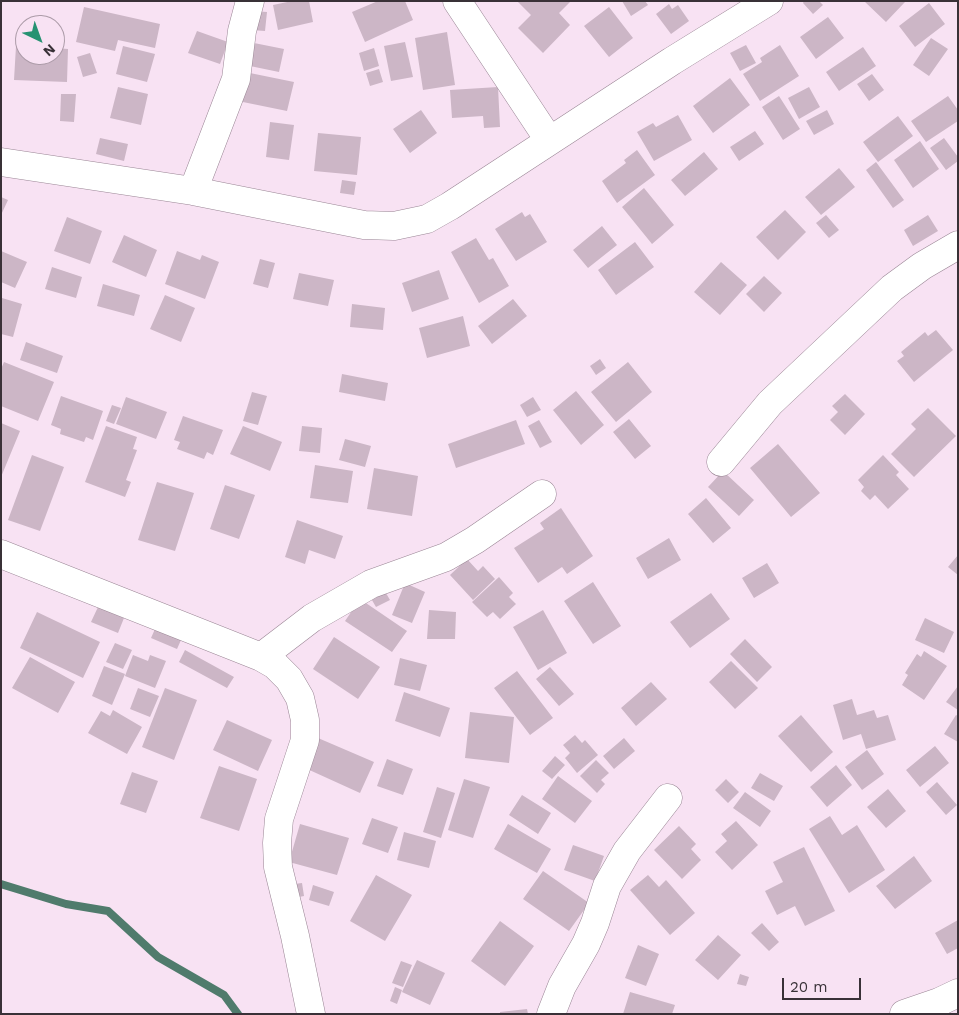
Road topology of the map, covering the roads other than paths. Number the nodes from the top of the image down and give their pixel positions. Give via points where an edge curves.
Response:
1 (250, 1) edge
2 (457, 1) edge
3 (769, 1) edge
4 (549, 140) junction
5 (1, 162) edge
6 (192, 191) junction
7 (958, 245) edge
8 (721, 462) dead end
9 (542, 494) dead end
10 (1, 554) edge
11 (261, 656) junction
12 (668, 798) dead end
13 (958, 993) edge
14 (311, 1014) edge
15 (551, 1014) edge
16 (904, 1014) edge

1 - 6 street via 242,31 236,79
2 - 4 street
3 - 4 street
4 - 6 street via 450,206 427,218 394,226 364,225
5 - 6 street
7 - 8 street via 892,288 770,403
9 - 11 street via 446,557 371,584 337,603
10 - 11 street
11 - 14 street via 276,665 289,679 300,698 304,720 305,740 279,819 277,843 278,867
12 - 15 street via 627,851 607,886 586,944 562,986
13 - 16 street

